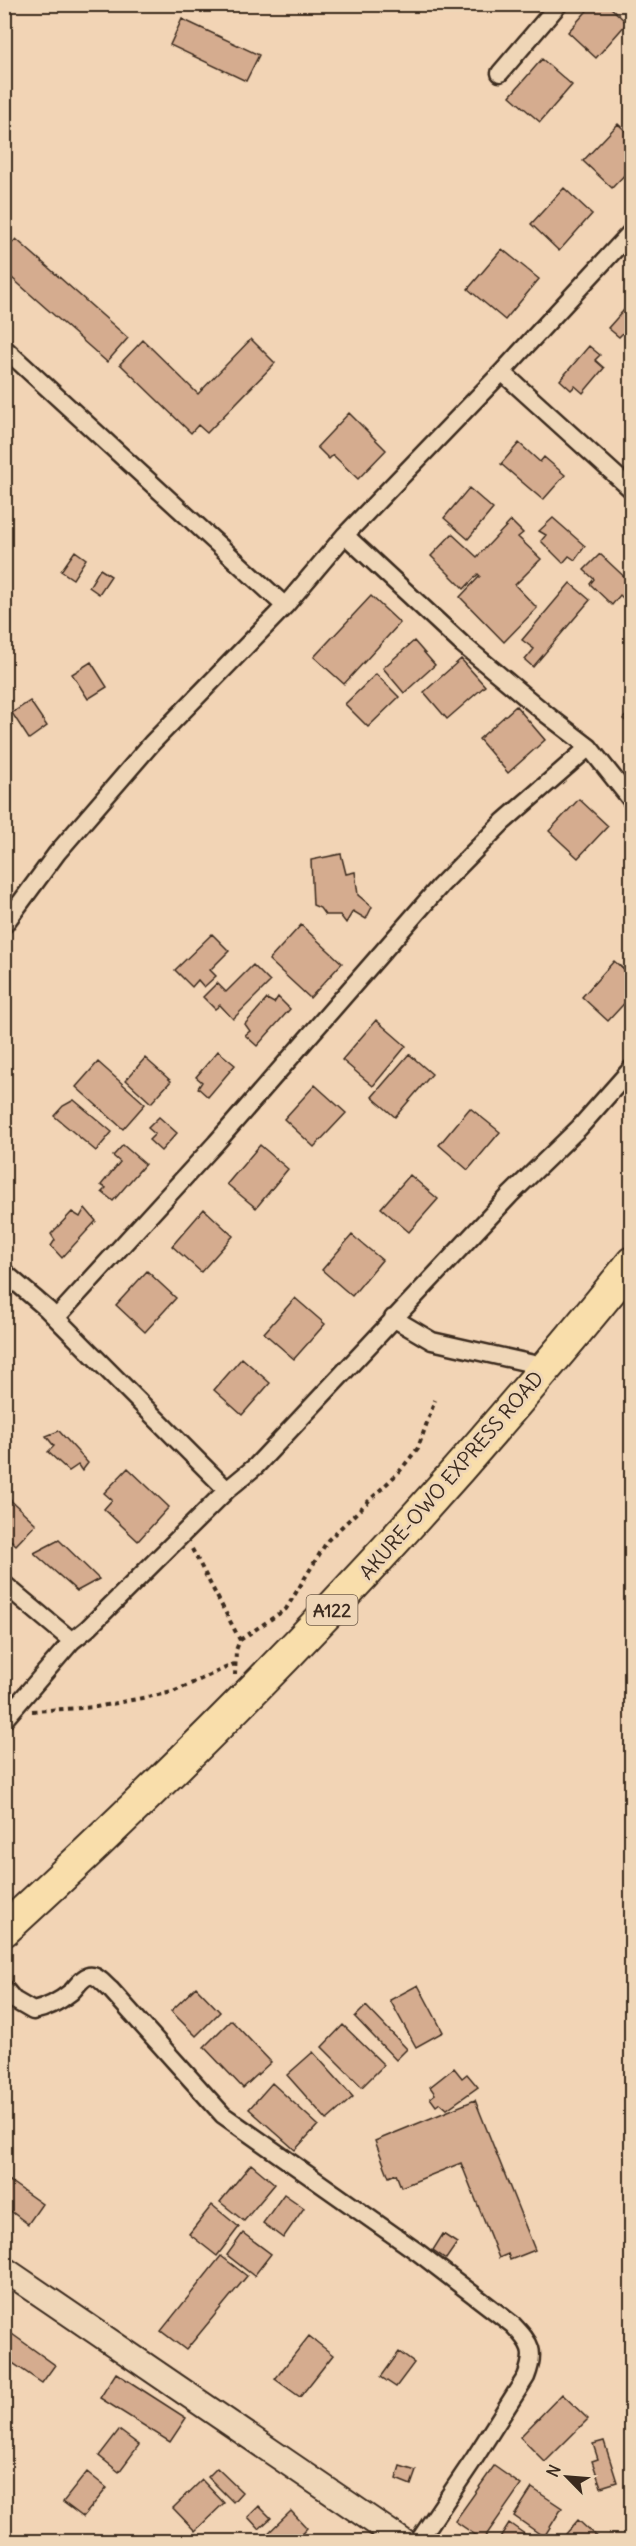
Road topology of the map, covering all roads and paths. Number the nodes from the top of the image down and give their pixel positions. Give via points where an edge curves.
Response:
1 (559, 4) edge
2 (500, 73) dead end
3 (632, 231) edge
4 (4, 348) edge
5 (502, 372) junction
6 (632, 489) edge
7 (345, 536) junction
8 (285, 606) junction
9 (589, 747) junction
10 (632, 801) edge
11 (4, 925) edge
12 (632, 1068) edge
13 (632, 1263) edge
14 (4, 1272) edge
15 (56, 1318) junction
16 (393, 1318) junction
17 (547, 1367) junction
18 (435, 1400) dead end
19 (227, 1490) junction
20 (184, 1533) junction
21 (4, 1584) edge
22 (240, 1640) junction
23 (72, 1641) junction
24 (234, 1664) junction
25 (245, 1701) junction
26 (8, 1716) edge
27 (4, 1930) edge
28 (4, 1988) edge
29 (4, 2270) edge
30 (404, 2541) edge
31 (418, 2541) edge

1 - 2 street
3 - 5 street
4 - 8 street
5 - 6 street
5 - 7 street
7 - 8 street
7 - 9 street via 462,644
8 - 11 street via 152,743 57,853
9 - 10 street
9 - 15 street via 502,822 440,886
12 - 16 street via 579,1128
13 - 17 highway, AKURE-OWO EXPRESS ROAD / A122
14 - 15 street
15 - 19 street
16 - 17 street via 432,1341
16 - 19 street via 256,1466
17 - 25 highway, AKURE-OWO EXPRESS ROAD / A122 via 418,1517
18 - 22 path via 418,1448 399,1472 328,1540 285,1609
19 - 20 street
20 - 22 path
20 - 23 street
21 - 23 street
22 - 24 path
23 - 26 street
24 - 25 path
24 - 26 path via 173,1692 96,1707
25 - 27 highway, AKURE-OWO EXPRESS ROAD / A122
28 - 31 street via 14,2000 33,2011 46,2008 71,1992 85,1977 96,1977 223,2115 419,2253 525,2338 532,2350 526,2377
29 - 30 main road

